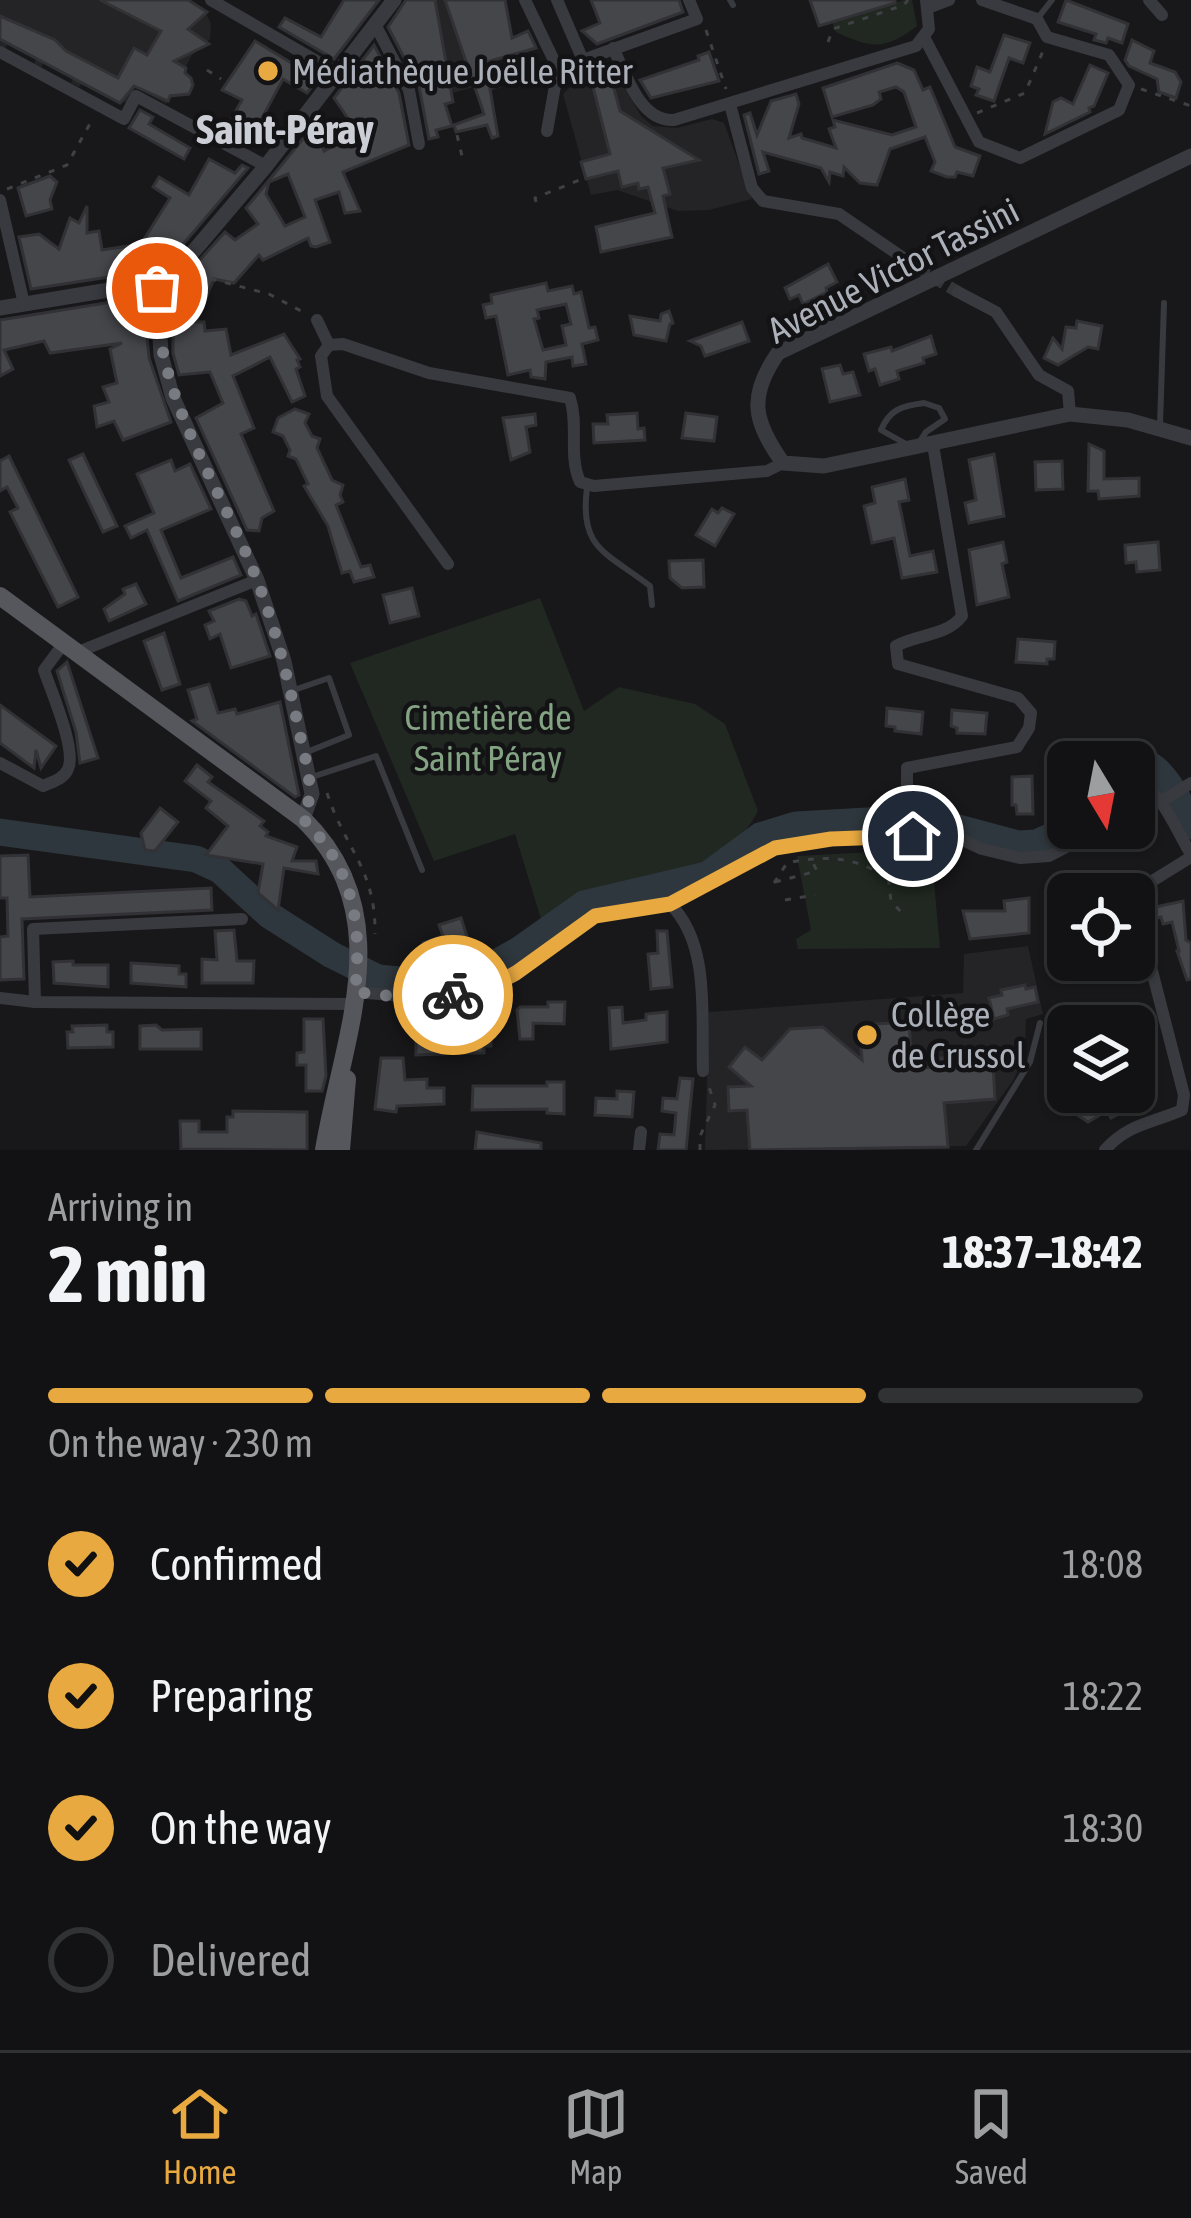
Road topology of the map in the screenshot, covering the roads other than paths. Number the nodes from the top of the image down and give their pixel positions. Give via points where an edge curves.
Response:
1 (211, 0) edge
2 (525, 0) edge
3 (557, 0) edge
4 (689, 0) edge
5 (949, 0) edge
6 (982, 0) edge
7 (1052, 0) edge
8 (1149, 0) edge
9 (391, 1) edge
10 (927, 4) edge
11 (1162, 15) dead end
12 (1037, 19) junction
13 (376, 26) junction
14 (925, 39) junction
15 (613, 48) junction
16 (0, 52) edge
17 (582, 58) junction
18 (559, 69) junction
19 (339, 74) junction
20 (730, 104) junction
21 (547, 131) dead end
22 (419, 144) dead end
23 (1191, 156) edge
24 (266, 166) junction
25 (0, 196) edge
26 (918, 268) tunnel mouth
27 (157, 282) junction
28 (958, 292) tunnel mouth
29 (1164, 303) dead end
30 (24, 304) junction
31 (0, 308) edge
32 (317, 320) road end
33 (329, 344) junction
34 (1070, 414) junction
35 (1159, 430) junction
36 (1191, 438) edge
37 (933, 445) junction
38 (915, 448) junction
39 (783, 463) junction
40 (588, 484) junction
41 (448, 564) dead end
42 (257, 580) junction
43 (0, 596) edge
44 (652, 605) dead end
45 (71, 648) junction
46 (290, 691) junction
47 (304, 753) junction
48 (0, 763) edge
49 (315, 776) junction
50 (1185, 786) edge
51 (1155, 793) edge
52 (1162, 801) junction
53 (303, 819) junction
54 (913, 836) junction
55 (1063, 849) edge
56 (1191, 855) edge
57 (422, 870) dead end
58 (670, 904) junction
59 (242, 919) dead end
60 (355, 991) junction
61 (0, 998) edge
62 (34, 1002) junction
63 (1040, 1023) dead end
64 (345, 1068) junction
65 (703, 1071) road end
66 (641, 1132) dead end
67 (324, 1150) edge
68 (341, 1150) edge
69 (639, 1150) edge
70 (976, 1150) edge
71 (1105, 1150) edge

1 - 19 street
2 - 18 street
3 - 17 street
4 - 15 street via 697,19
5 - 10 street
6 - 12 street
7 - 12 lane
8 - 11 street
9 - 13 street
10 - 14 street
12 - 14 street via 1048,38 1109,55 1129,86 1119,110 1020,158 980,142
13 - 19 street
13 - 22 street via 410,90
14 - 20 street
15 - 17 street
15 - 20 street via 653,117
16 - 24 street via 124,118 136,96
17 - 18 street
18 - 21 street
19 - 24 street
20 - 26 street via 752,188 763,201 838,214
23 - 39 street, Avenue Victor Tassini via 778,353 759,381 758,417
24 - 27 street via 184,265
25 - 30 street
27 - 30 street
27 - 42 street via 161,356 173,398
28 - 34 street via 1004,320 1039,375 1067,391
29 - 35 lane
30 - 31 street
32 - 33 street
33 - 40 street via 428,373 570,398 572,464
33 - 41 street via 321,356 328,396
34 - 35 street
34 - 37 street
35 - 36 street
37 - 38 street
37 - 54 street via 962,616 953,628 896,646 894,656 921,672 1018,698 1031,712 1017,747 907,768
38 - 38 lane via 945,419 939,408 899,407 886,418 881,430
38 - 39 street via 824,466
39 - 40 street via 767,471
40 - 44 lane via 584,517 592,542 650,586
42 - 45 street
42 - 46 street
43 - 45 main road
45 - 48 street via 44,670 71,753 68,770 43,786
45 - 53 main road
46 - 47 street
46 - 47 lane via 329,678 349,735
47 - 49 street
49 - 53 street
49 - 57 lane via 376,757
50 - 52 street
51 - 52 street
52 - 56 street
53 - 60 main road via 349,884 367,952
54 - 55 street via 956,838 1020,858
54 - 58 street via 775,848
56 - 71 street via 1134,901 1182,1110 1143,1120
58 - 60 street via 595,916 516,973 470,991 428,998
58 - 65 street via 696,948
59 - 62 street via 33,929
60 - 62 street
60 - 64 main road
61 - 62 street
63 - 70 lane via 1030,1062
64 - 67 main road
64 - 68 main road
66 - 69 street

